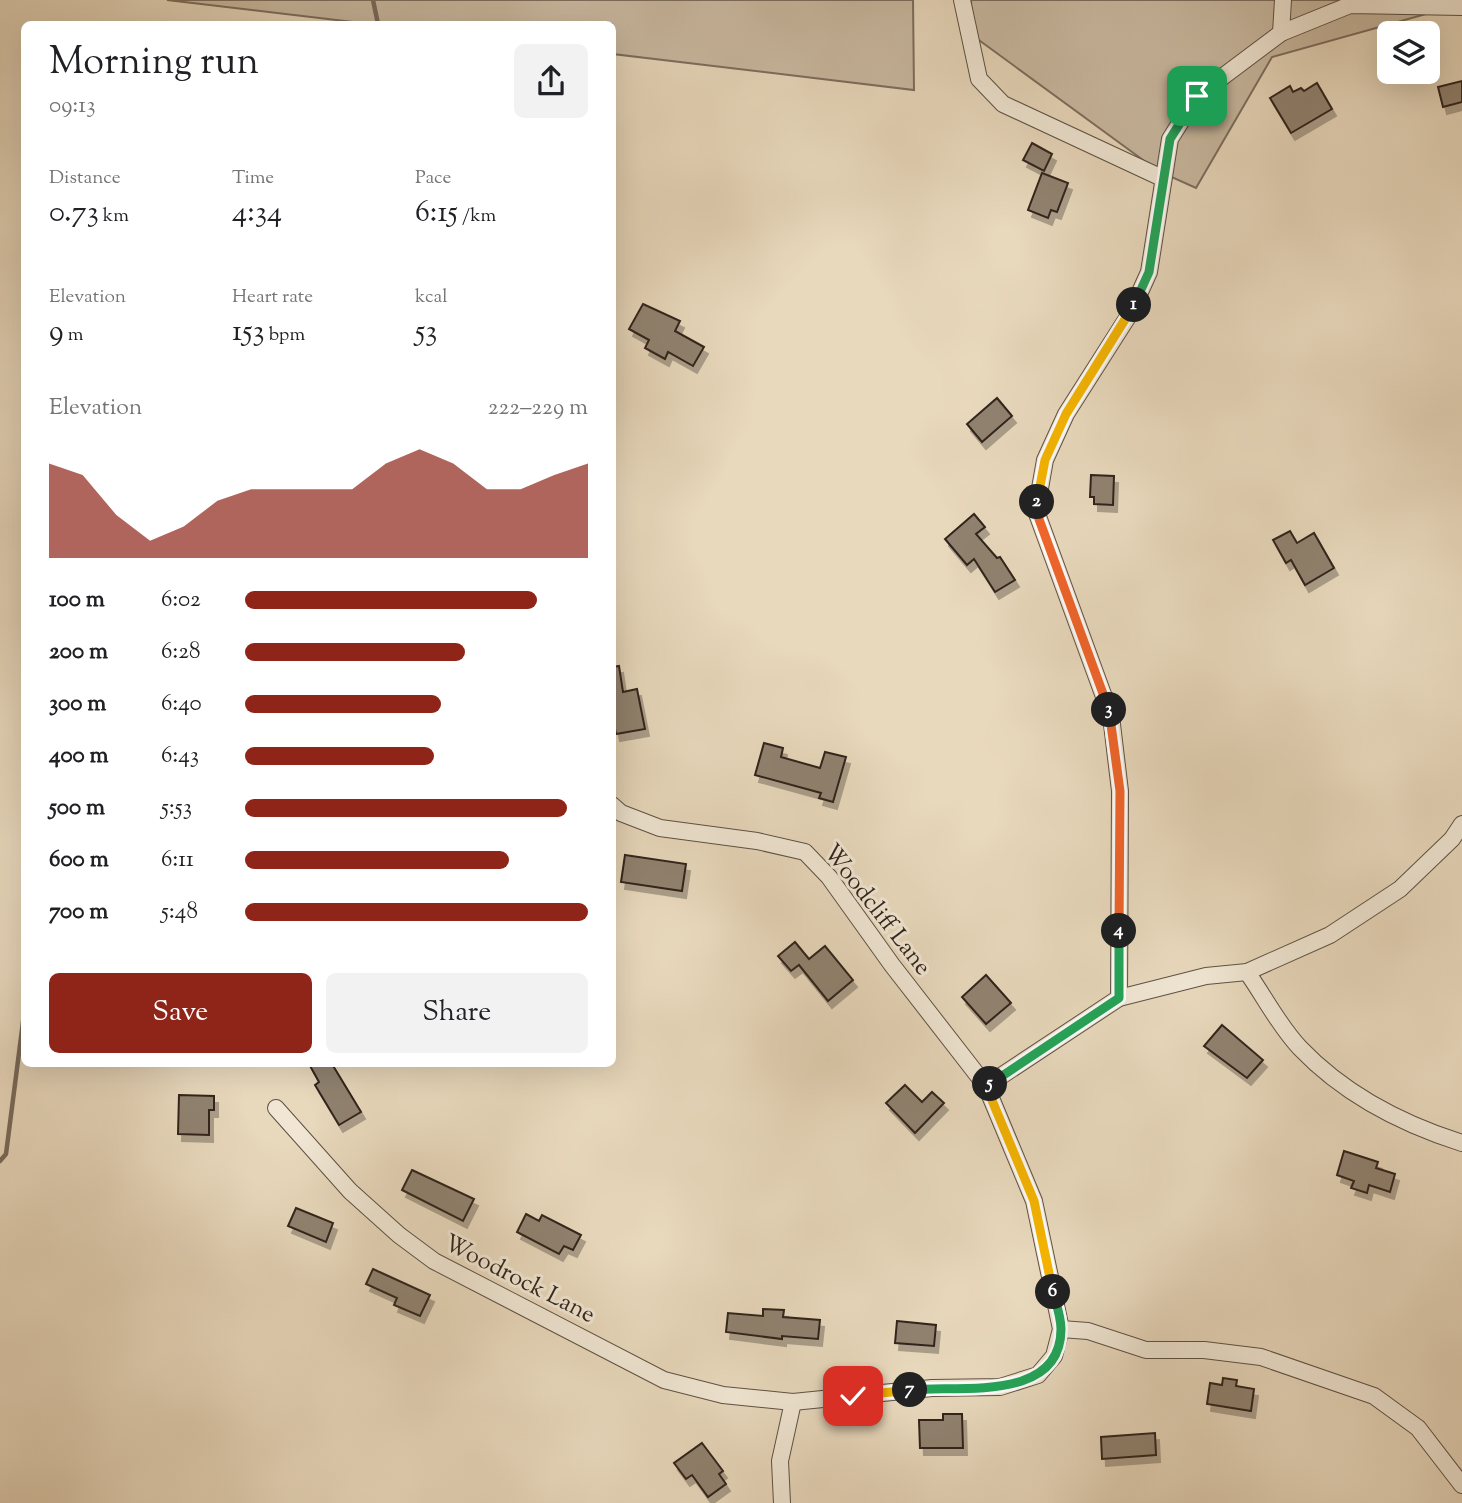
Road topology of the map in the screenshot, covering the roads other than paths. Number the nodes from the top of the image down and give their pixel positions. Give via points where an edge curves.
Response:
1 (962, 0) edge
2 (1283, 0) edge
3 (1462, 6) edge
4 (1281, 33) junction
5 (1162, 178) junction
6 (616, 809) edge
7 (1462, 824) edge
8 (1247, 972) junction
9 (1119, 998) junction
10 (986, 1086) junction
11 (276, 1108) dead end
12 (1462, 1143) edge
13 (1061, 1329) junction
14 (793, 1402) junction
15 (1462, 1485) edge
16 (782, 1503) edge

1 - 5 street via 979,79 1003,104
2 - 4 street
3 - 4 street via 1350,5
4 - 5 street via 1197,96 1170,139
5 - 9 street via 1149,272 1131,312 1066,414 1045,460 1036,511 1111,716 1120,791
6 - 10 street, Woodcliff Lane via 660,828 806,852
7 - 8 street via 1400,889 1330,935
8 - 9 street via 1206,976
8 - 12 street via 1299,1047 1352,1093
9 - 10 street
10 - 13 street, Woodcliff Lane via 1034,1201
11 - 14 street, Woodrock Lane via 350,1191 434,1261 664,1380 723,1395
13 - 14 street, Woodrock Lane via 1054,1356 1038,1376 1000,1387 932,1388
13 - 15 street via 1088,1331 1146,1350 1204,1350 1261,1357 1374,1396 1418,1428
14 - 16 street via 780,1461

